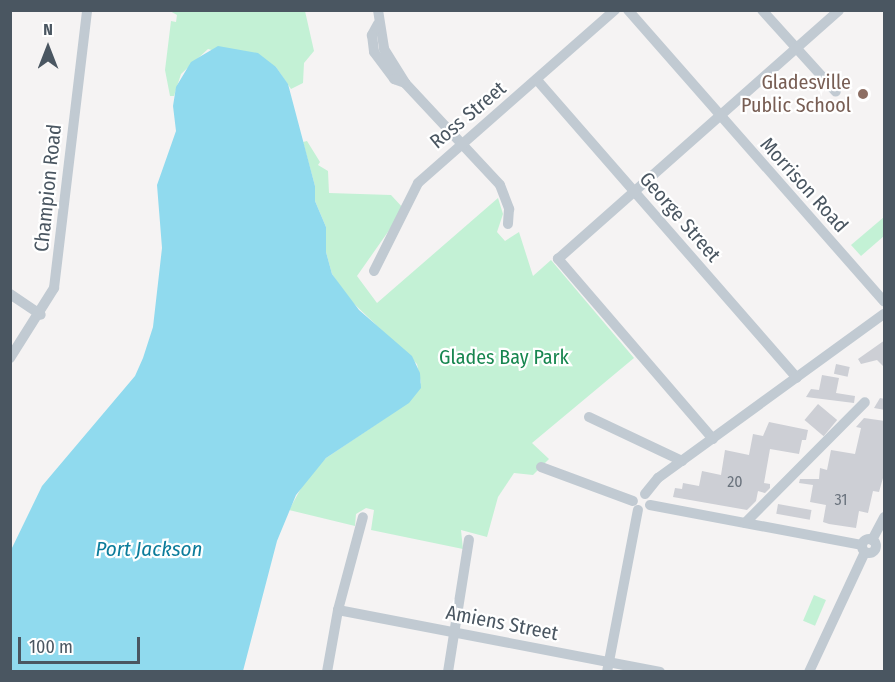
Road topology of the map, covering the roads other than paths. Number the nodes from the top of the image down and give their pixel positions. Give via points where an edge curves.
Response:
1 (87, 10) edge
2 (378, 10) edge
3 (616, 10) edge
4 (627, 10) edge
5 (762, 10) edge
6 (839, 10) edge
7 (795, 49) junction
8 (537, 80) junction
9 (836, 92) dead end
10 (719, 117) junction
11 (462, 144) junction
12 (634, 192) junction
13 (508, 224) dead end
14 (374, 271) dead end
15 (10, 294) edge
16 (885, 305) edge
17 (885, 314) edge
18 (41, 315) junction
19 (10, 358) edge
20 (797, 378) junction
21 (865, 402) dead end
22 (589, 417) dead end
23 (713, 439) junction
24 (682, 461) junction
25 (541, 467) dead end
26 (645, 494) junction
27 (651, 505) junction
28 (636, 506) junction
29 (363, 517) dead end
30 (885, 517) edge
31 (745, 523) junction
32 (469, 540) dead end
33 (872, 546) edge
34 (338, 610) junction
35 (455, 633) junction
36 (608, 667) edge
37 (327, 672) edge
38 (448, 672) edge
39 (660, 672) edge
40 (809, 672) edge

1 - 18 street, Champion Road via 56,278
2 - 11 street via 384,49 405,83
3 - 4 street
3 - 8 street, Ross Street
4 - 10 street, Morrison Road
5 - 7 street
6 - 7 street
7 - 9 street
7 - 10 street
8 - 11 street, Ross Street
8 - 12 street, George Street
10 - 12 street
10 - 16 street, Morrison Road
11 - 13 street via 500,185 509,209
11 - 14 street, Ross Street via 418,183
12 - 20 street, George Street
12 - 23 street via 558,259
15 - 18 street
17 - 20 street
18 - 19 street, Champion Road
20 - 23 street
21 - 31 street
22 - 24 street
23 - 24 street
24 - 26 street via 658,478
25 - 28 street
26 - 27 street
26 - 28 street
27 - 28 street
27 - 31 street
28 - 36 street
29 - 34 street
30 - 33 street
31 - 33 street
32 - 35 street
33 - 40 street
34 - 35 street, Amiens Street
34 - 37 street
35 - 36 street, Amiens Street
35 - 38 street
36 - 39 street, Amiens Street

